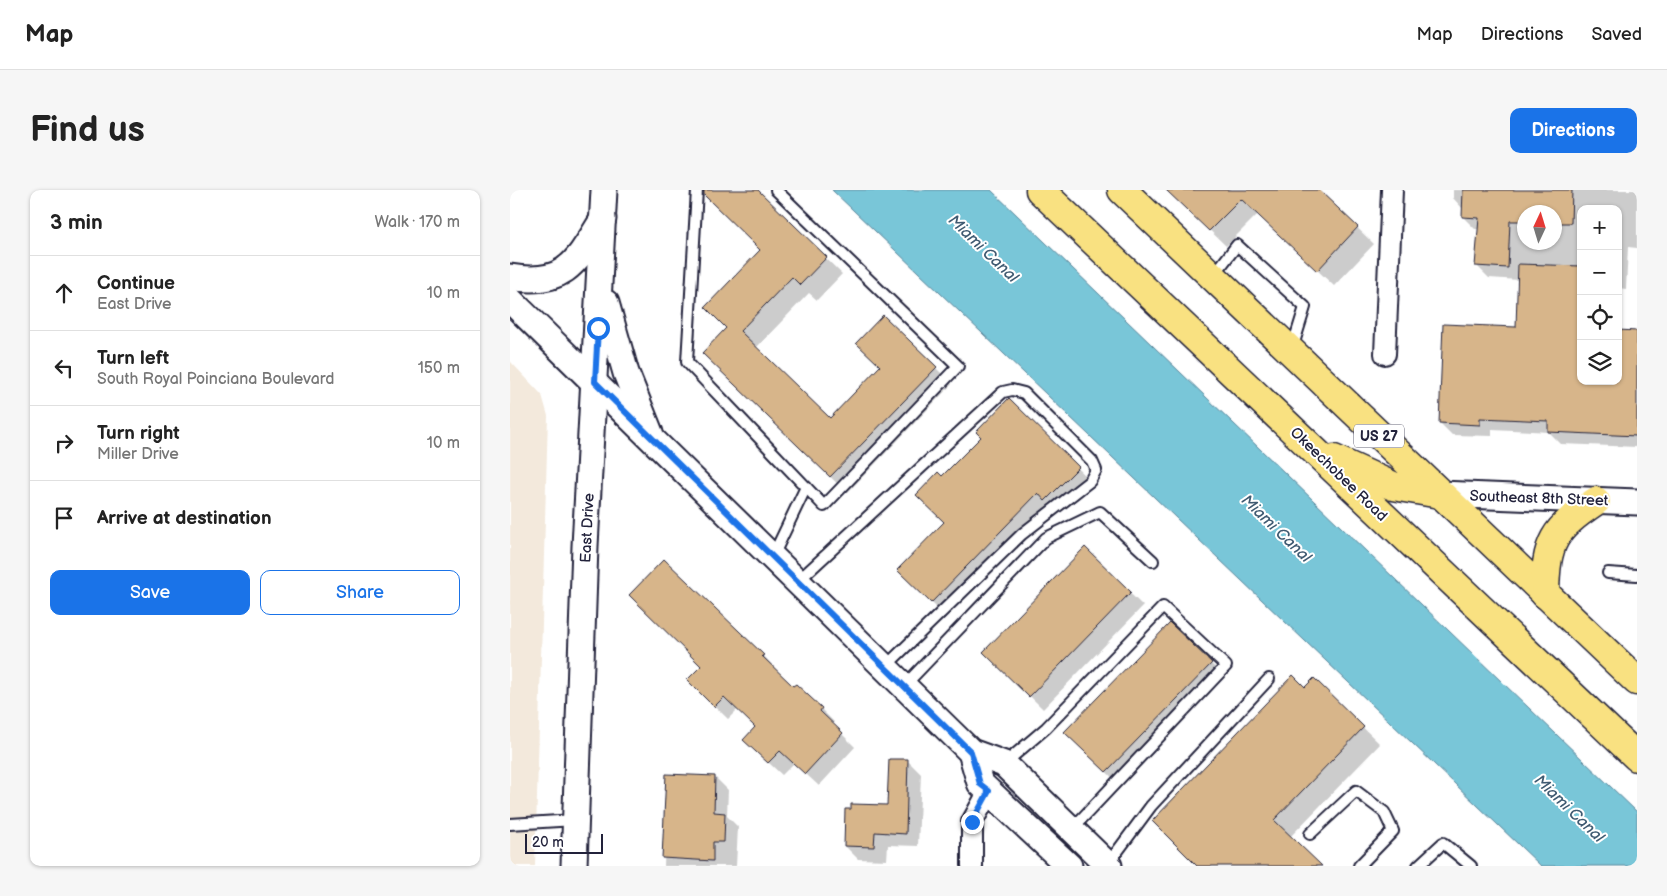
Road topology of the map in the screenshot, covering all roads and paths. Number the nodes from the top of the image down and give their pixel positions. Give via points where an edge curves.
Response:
1 (604, 190) edge
2 (697, 190) edge
3 (776, 190) edge
4 (1040, 190) edge
5 (1122, 190) edge
6 (1392, 190) edge
7 (604, 216) junction
8 (510, 277) edge
9 (1212, 277) junction
10 (600, 284) junction
11 (510, 300) edge
12 (1291, 352) junction
13 (1385, 354) dead end
14 (595, 382) junction
15 (655, 443) junction
16 (1312, 448) junction
17 (806, 487) junction
18 (1440, 494) junction
19 (1596, 501) junction
20 (1637, 502) edge
21 (773, 557) junction
22 (1153, 561) dead end
23 (1608, 573) dead end
24 (1637, 575) edge
25 (798, 581) junction
26 (1545, 594) junction
27 (885, 667) junction
28 (1269, 679) dead end
29 (1637, 680) edge
30 (904, 686) junction
31 (971, 752) junction
32 (1637, 758) edge
33 (1004, 764) junction
34 (989, 791) junction
35 (576, 820) junction
36 (510, 824) edge
37 (1072, 829) junction
38 (1310, 834) dead end
39 (1108, 865) edge
40 (574, 866) edge
41 (972, 866) edge
42 (1069, 866) edge
43 (1359, 866) edge
44 (1418, 866) edge
45 (1471, 866) edge

1 - 7 street, East Drive
2 - 17 lane via 687,362
3 - 17 lane via 958,366 824,506
4 - 16 highway, Okeechobee Road
5 - 9 highway, US 27
6 - 13 street
7 - 8 street via 577,261 562,272 529,280
7 - 10 street, East Drive
9 - 12 highway, US 27
9 - 12 lane via 1237,245 1305,307
10 - 14 street, East Drive
10 - 15 street via 626,373
11 - 14 street
12 - 18 highway, US 27
14 - 15 street
14 - 35 street, East Drive
15 - 21 street
16 - 18 highway via 1393,486
16 - 32 highway, Okeechobee Road
17 - 21 lane
18 - 19 street, Southeast 8th Street
18 - 26 highway, US 27
19 - 20 street, Southeast 8th Street
19 - 26 highway via 1569,519 1553,539 1546,562
21 - 25 street
22 - 30 lane via 1100,512 1046,538
23 - 24 lane
25 - 27 street
25 - 27 lane via 1003,392 1024,393 1092,461 1096,470 1090,480 1022,534
26 - 29 highway, US 27
27 - 30 street
28 - 39 lane via 1152,806
30 - 31 street
31 - 33 street
31 - 34 street via 980,784
33 - 37 street
33 - 37 lane via 1046,728 1163,607 1226,666
34 - 41 street via 972,822
34 - 42 street
35 - 36 lane
35 - 40 street, East Drive
37 - 39 street
38 - 43 lane via 1356,791 1384,812 1393,831
44 - 45 lane via 1443,843

